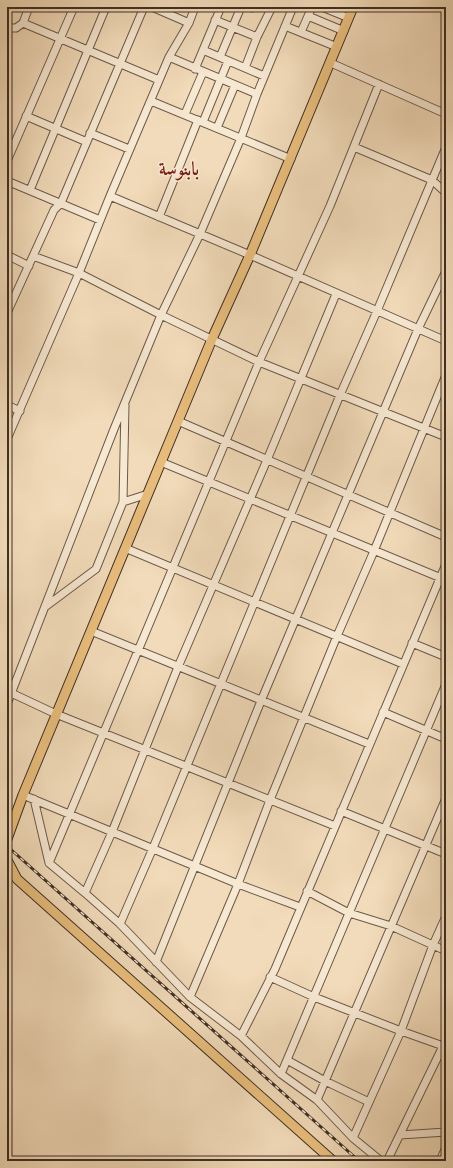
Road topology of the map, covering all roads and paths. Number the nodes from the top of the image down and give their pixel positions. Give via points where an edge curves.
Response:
1 (29, 7) edge
2 (74, 7) edge
3 (106, 7) edge
4 (144, 7) edge
5 (152, 7) edge
6 (195, 7) edge
7 (221, 7) edge
8 (240, 7) edge
9 (272, 7) edge
10 (292, 7) edge
11 (312, 7) edge
12 (322, 7) edge
13 (353, 7) edge
14 (308, 16) junction
15 (349, 18) junction
16 (215, 20) junction
17 (23, 23) junction
18 (189, 23) junction
19 (286, 26) junction
20 (232, 27) junction
21 (7, 28) edge
22 (344, 31) junction
23 (302, 32) junction
24 (257, 36) junction
25 (60, 38) junction
26 (337, 47) junction
27 (88, 50) junction
28 (203, 50) junction
29 (168, 57) junction
30 (220, 57) junction
31 (228, 61) junction
32 (119, 63) junction
33 (331, 63) junction
34 (245, 68) junction
35 (195, 69) junction
36 (203, 72) junction
37 (264, 76) junction
38 (220, 78) junction
39 (159, 80) junction
40 (235, 84) junction
41 (379, 84) junction
42 (257, 94) junction
43 (151, 101) junction
44 (184, 114) junction
45 (446, 114) edge
46 (26, 116) junction
47 (200, 121) junction
48 (55, 128) junction
49 (217, 128) junction
50 (90, 133) junction
51 (241, 138) junction
52 (87, 142) junction
53 (354, 147) junction
54 (446, 147) edge
55 (129, 149) junction
56 (291, 159) junction
57 (7, 161) edge
58 (432, 180) junction
59 (7, 181) edge
60 (30, 190) junction
61 (446, 193) edge
62 (110, 196) junction
63 (61, 203) junction
64 (159, 217) junction
65 (100, 220) junction
66 (200, 234) junction
67 (250, 255) junction
68 (7, 256) edge
69 (33, 256) junction
70 (29, 266) junction
71 (446, 271) edge
72 (79, 273) junction
73 (297, 276) junction
74 (336, 294) junction
75 (377, 311) junction
76 (7, 313) edge
77 (161, 315) junction
78 (418, 329) junction
79 (212, 339) junction
80 (446, 341) edge
81 (259, 362) junction
82 (446, 375) edge
83 (301, 379) junction
84 (340, 395) junction
85 (126, 401) junction
86 (7, 405) edge
87 (20, 411) junction
88 (383, 412) junction
89 (178, 421) junction
90 (424, 429) junction
91 (446, 438) edge
92 (7, 439) edge
93 (225, 442) junction
94 (267, 460) junction
95 (161, 462) junction
96 (307, 477) junction
97 (208, 482) junction
98 (148, 494) junction
99 (349, 495) junction
100 (250, 499) junction
101 (123, 502) junction
102 (390, 513) junction
103 (291, 516) junction
104 (332, 533) junction
105 (446, 537) edge
106 (125, 548) junction
107 (374, 551) junction
108 (446, 564) edge
109 (172, 568) junction
110 (441, 578) junction
111 (213, 585) junction
112 (255, 602) junction
113 (44, 607) junction
114 (297, 620) junction
115 (91, 631) junction
116 (337, 636) junction
117 (412, 643) junction
118 (138, 650) junction
119 (446, 657) edge
120 (403, 664) junction
121 (178, 667) junction
122 (221, 684) junction
123 (446, 684) edge
124 (9, 692) edge
125 (261, 701) junction
126 (7, 704) edge
127 (383, 712) junction
128 (56, 714) junction
129 (303, 718) junction
130 (426, 730) junction
131 (103, 733) junction
132 (446, 739) edge
133 (369, 744) junction
134 (145, 750) junction
135 (186, 766) junction
136 (228, 783) junction
137 (23, 795) junction
138 (446, 798) edge
139 (34, 800) junction
140 (270, 800) junction
141 (341, 811) junction
142 (69, 814) junction
143 (334, 826) junction
144 (385, 829) junction
145 (112, 832) junction
146 (7, 839) edge
147 (426, 845) junction
148 (153, 848) junction
149 (446, 854) edge
150 (7, 860) edge
151 (49, 863) junction
152 (195, 866) junction
153 (238, 884) junction
154 (307, 891) junction
155 (85, 893) junction
156 (300, 907) junction
157 (350, 912) junction
158 (446, 916) edge
159 (120, 924) junction
160 (391, 926) junction
161 (433, 945) junction
162 (446, 951) edge
163 (156, 962) junction
164 (270, 977) junction
165 (190, 997) junction
166 (314, 997) junction
167 (354, 1012) junction
168 (401, 1031) junction
169 (241, 1036) junction
170 (445, 1044) edge
171 (287, 1060) junction
172 (281, 1074) junction
173 (325, 1081) junction
174 (317, 1100) junction
175 (369, 1102) junction
176 (446, 1132) edge
177 (400, 1135) junction
178 (353, 1138) junction
179 (446, 1147) edge
180 (333, 1161) edge
181 (381, 1161) edge
182 (387, 1161) edge
183 (440, 1161) edge

1 - 17 street
2 - 25 street
3 - 27 street
4 - 32 street
5 - 18 street
6 - 18 street
7 - 16 street
8 - 20 street
9 - 24 street
10 - 19 street
11 - 14 street
12 - 15 street
13 - 15 main road
14 - 22 street
14 - 23 street
15 - 22 main road
16 - 20 street
16 - 28 street
17 - 21 street via 16,28
17 - 25 street
18 - 29 street
19 - 23 street
19 - 37 street
20 - 24 street
20 - 30 street
22 - 26 main road
23 - 26 street
24 - 34 street
25 - 27 street
25 - 46 street
26 - 33 main road
27 - 32 street
27 - 48 street
28 - 30 street
28 - 35 street
29 - 35 street
29 - 39 street
30 - 31 street
31 - 34 street
31 - 38 street
32 - 39 street
32 - 50 street
33 - 41 street
33 - 56 main road
34 - 37 street
35 - 36 street
36 - 38 street
36 - 44 street
37 - 42 street
38 - 40 street
38 - 47 street
39 - 43 street
40 - 42 street
40 - 49 street
41 - 45 street
41 - 53 street
42 - 51 street
43 - 44 street
43 - 55 street
44 - 47 street
46 - 48 street
46 - 57 street
47 - 49 street
47 - 64 street
48 - 52 street
48 - 60 street
49 - 51 street
50 - 52 street
50 - 55 street
51 - 56 street
51 - 66 street
52 - 63 street
53 - 58 street
53 - 73 street
54 - 58 street
55 - 62 street
56 - 67 main road
58 - 61 street
58 - 75 street
59 - 60 street
60 - 63 street
62 - 64 street
62 - 65 street
63 - 65 street
63 - 69 street via 54,210
64 - 66 street
65 - 72 street
66 - 67 street
66 - 77 street
67 - 73 street
67 - 79 main road
68 - 70 street
69 - 70 street
69 - 72 street
70 - 76 street
71 - 78 street
72 - 77 street
72 - 87 street
73 - 74 street
73 - 81 street
74 - 75 street
74 - 83 street
75 - 78 street
75 - 84 street
77 - 79 street
77 - 85 street
78 - 80 street
78 - 88 street
79 - 81 street
79 - 89 main road
81 - 83 street
81 - 93 street
82 - 90 street
83 - 84 street
83 - 94 street
84 - 88 street
84 - 96 street
85 - 101 street
85 - 113 street
86 - 87 street
87 - 92 street
88 - 90 street
88 - 99 street
89 - 93 street
89 - 95 main road
90 - 91 street
90 - 102 street
93 - 94 street
93 - 97 street
94 - 96 street
94 - 100 street
95 - 97 street
95 - 98 main road
96 - 99 street
96 - 103 street
97 - 100 street
97 - 109 street
98 - 101 street
98 - 106 main road
99 - 102 street
99 - 104 street
100 - 103 street
100 - 111 street
101 - 113 street via 96,569
102 - 105 street
102 - 107 street
103 - 104 street
103 - 112 street
104 - 107 street
104 - 114 street
106 - 109 street
106 - 115 main road
107 - 110 street
107 - 116 street
108 - 110 street
109 - 111 street
109 - 118 street
110 - 117 street
111 - 112 street
111 - 121 street
112 - 114 street
112 - 122 street
113 - 124 street
114 - 116 street
114 - 125 street
115 - 118 street
115 - 128 main road
116 - 120 street
116 - 129 street
117 - 119 street
117 - 120 street
118 - 121 street
118 - 131 street
120 - 127 street
121 - 122 street
121 - 134 street
122 - 125 street
122 - 135 street
123 - 130 street
124 - 126 street
124 - 128 street
125 - 129 street
125 - 136 street
127 - 130 street
127 - 133 street
128 - 131 street
128 - 137 main road
129 - 133 street
129 - 140 street
130 - 132 street
130 - 144 street
131 - 134 street
131 - 142 street
133 - 141 street
134 - 135 street
134 - 145 street
135 - 136 street
135 - 148 street
136 - 140 street
136 - 152 street
137 - 139 street
137 - 146 main road
138 - 147 street
139 - 142 street
139 - 151 street
140 - 143 street
140 - 153 street
141 - 143 street
141 - 144 street
142 - 145 street
142 - 151 street
143 - 154 street
144 - 147 street
144 - 157 street
145 - 148 street
145 - 155 street
147 - 149 street
147 - 160 street
148 - 152 street
148 - 159 street
150 - 180 main road via 17,879
151 - 155 street
152 - 153 street
152 - 163 street
153 - 156 street
153 - 165 street
154 - 156 street
154 - 157 street
155 - 159 street
156 - 164 street
157 - 160 street
157 - 166 street
158 - 161 street
159 - 163 street
160 - 161 street
160 - 167 street
161 - 162 street
161 - 168 street
163 - 165 street
164 - 166 street
164 - 169 street
165 - 169 street
166 - 167 street
166 - 171 street
167 - 168 street
167 - 173 street
168 - 170 street
168 - 175 street
169 - 172 street
170 - 177 street
171 - 172 street
171 - 173 street
172 - 174 street
173 - 174 street
173 - 175 street
174 - 178 street
175 - 178 street
176 - 177 street
177 - 182 street
178 - 181 street
179 - 183 street

